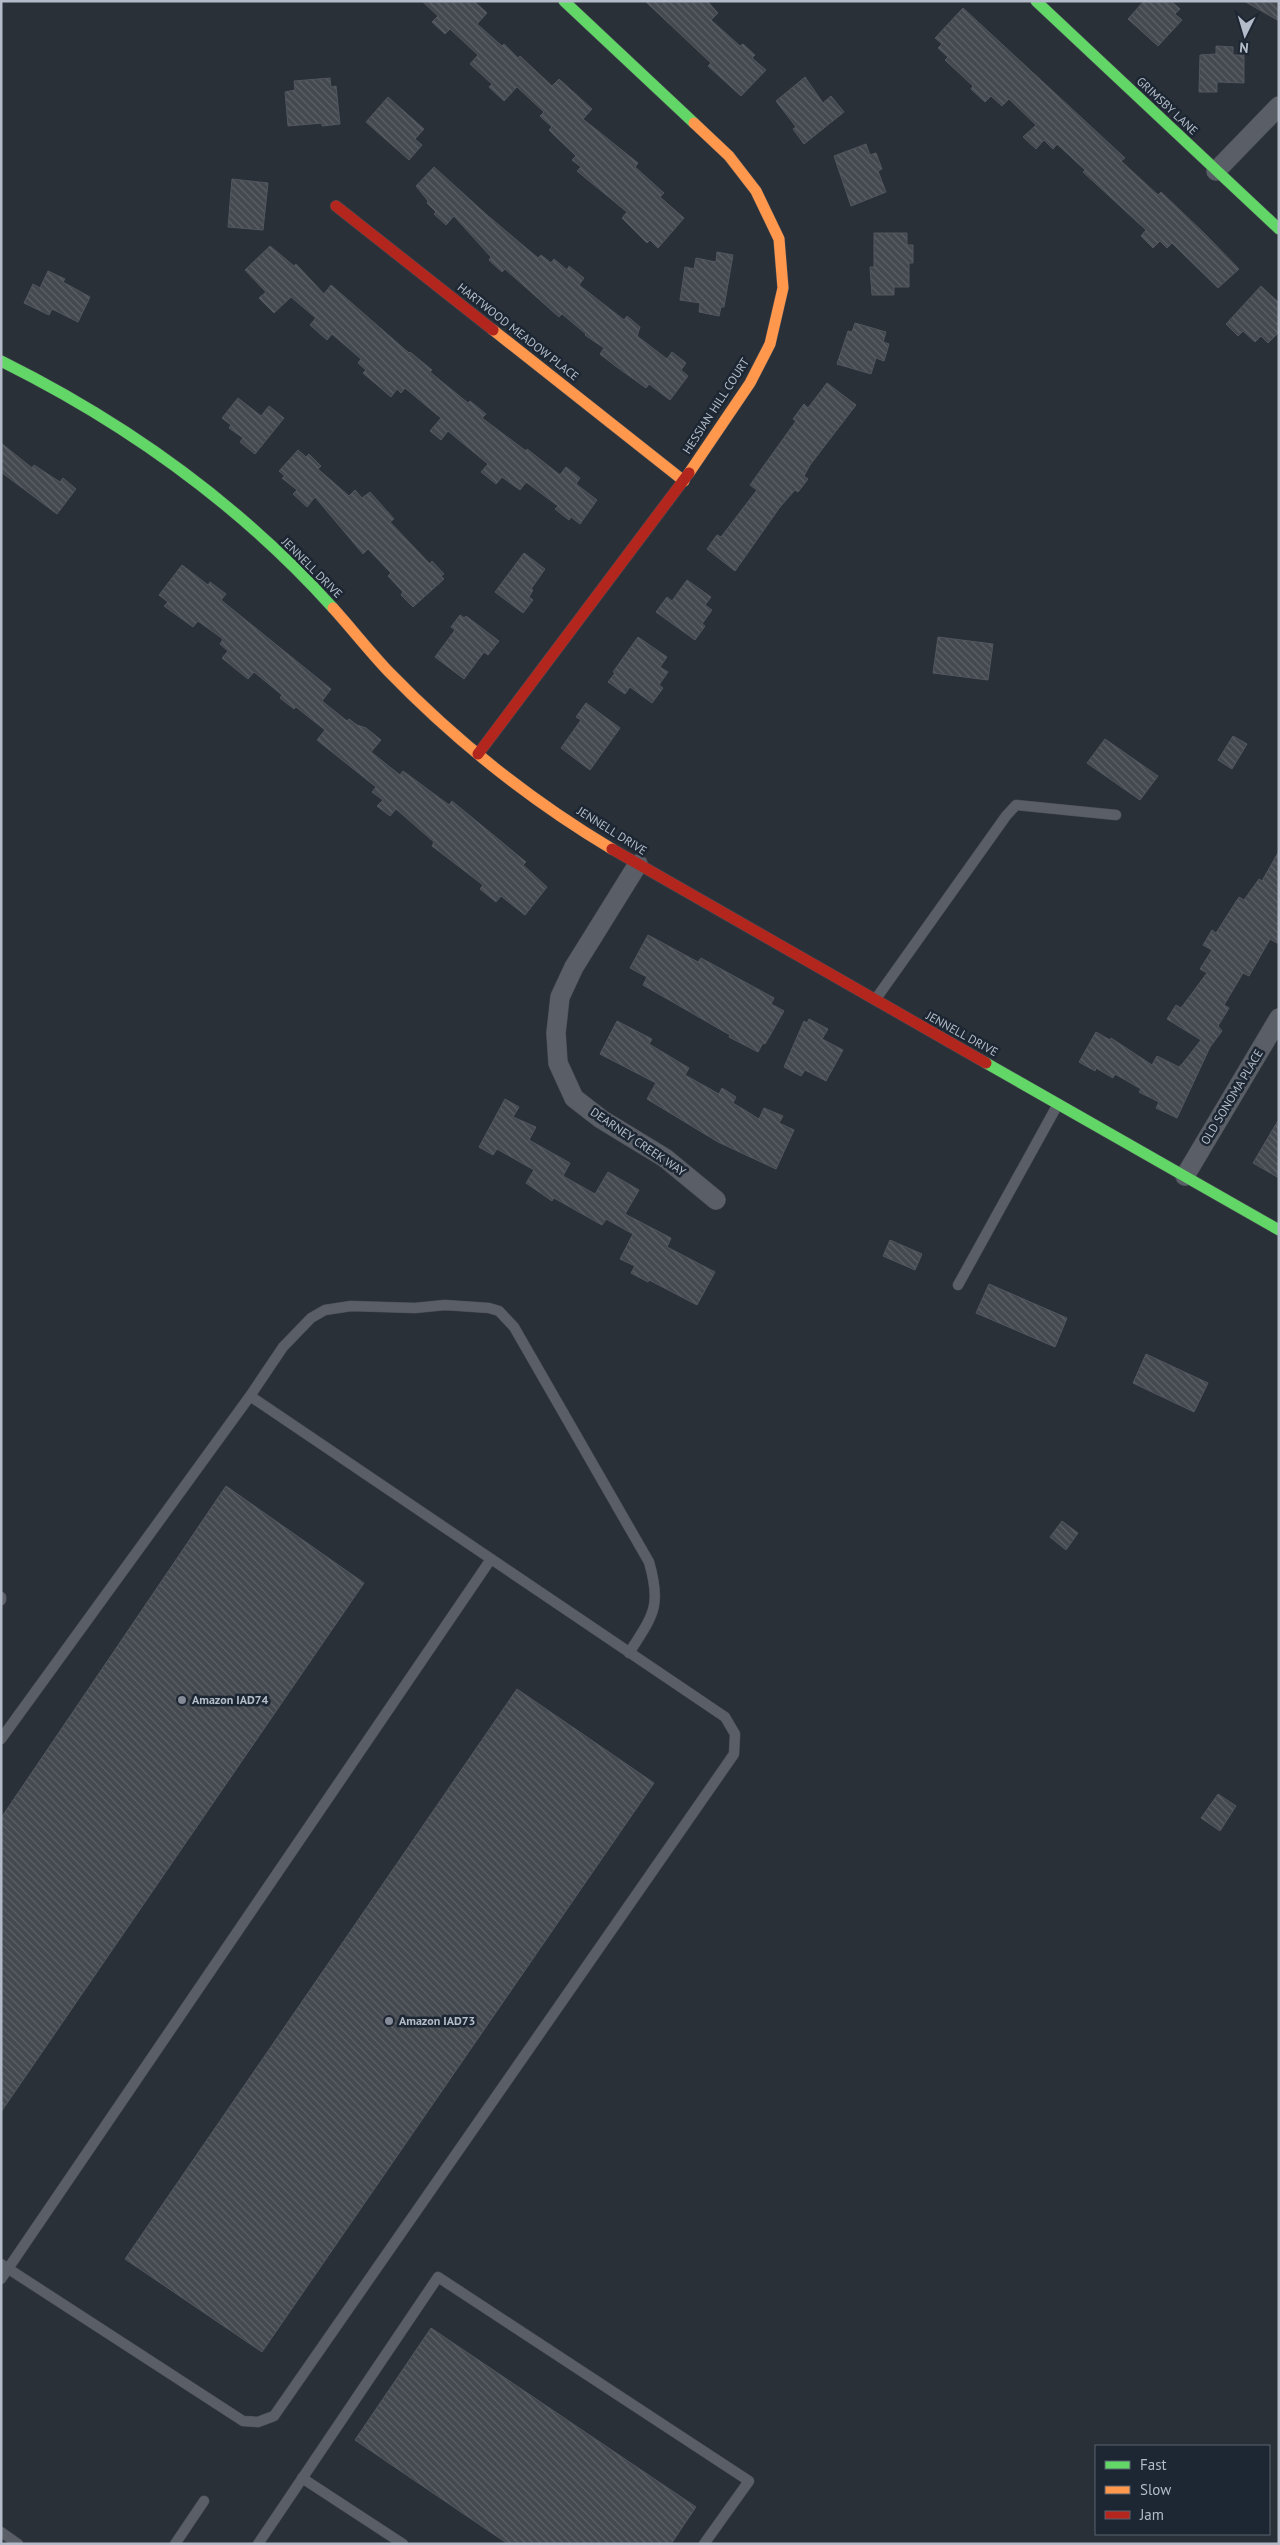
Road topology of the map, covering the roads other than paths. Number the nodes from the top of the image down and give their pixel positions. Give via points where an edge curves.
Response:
1 (564, 1) edge
2 (1036, 1) edge
3 (1279, 106) edge
4 (1216, 171) junction
5 (336, 206) dead end
6 (1279, 230) edge
7 (1, 361) edge
8 (684, 481) junction
9 (478, 754) junction
10 (1116, 815) dead end
11 (638, 864) junction
12 (875, 1000) junction
13 (1279, 1018) edge
14 (1058, 1103) junction
15 (1185, 1176) junction
16 (716, 1200) dead end
17 (1279, 1230) edge
18 (958, 1285) dead end
19 (250, 1396) junction
20 (491, 1559) junction
21 (629, 1652) junction
22 (1, 1739) edge
23 (4, 2266) edge
24 (1, 2279) edge
25 (302, 2478) junction
26 (204, 2501) dead end
27 (1, 2532) edge
28 (18, 2544) edge
29 (175, 2544) edge
30 (258, 2544) edge
31 (403, 2544) edge
32 (704, 2544) edge

1 - 8 street, HESSIAN HILL COURT via 729,156 756,191 779,239 783,288 770,344 750,383
2 - 4 street, GRIMSBY LANE
3 - 4 street
4 - 6 street, GRIMSBY LANE
5 - 8 street, HARTWOOD MEADOW PLACE
7 - 9 street, JENNELL DRIVE via 141,440 202,487 268,543 322,596 392,675
8 - 9 street, HESSIAN HILL COURT
9 - 11 street, JENNELL DRIVE via 549,808
10 - 12 lane via 1016,805
11 - 12 street, JENNELL DRIVE
11 - 16 street, DEARNEY CREEK WAY via 574,967 560,997 556,1033 558,1063 574,1098 601,1119 665,1158
12 - 14 street, JENNELL DRIVE
13 - 15 street, OLD SONOMA PLACE
14 - 15 street, JENNELL DRIVE
14 - 18 lane
15 - 17 street, JENNELL DRIVE
19 - 20 lane
19 - 21 lane via 283,1347 311,1318 325,1310 351,1306 415,1308 445,1305 498,1311 514,1327 649,1562 656,1603 648,1623
19 - 22 lane
20 - 21 lane
20 - 23 lane
21 - 23 lane via 725,1717 735,1734 734,1754 274,2416 258,2422 243,2421
23 - 24 lane
25 - 30 lane
25 - 31 lane
25 - 32 lane via 438,2277 749,2481
26 - 29 lane
27 - 28 lane

